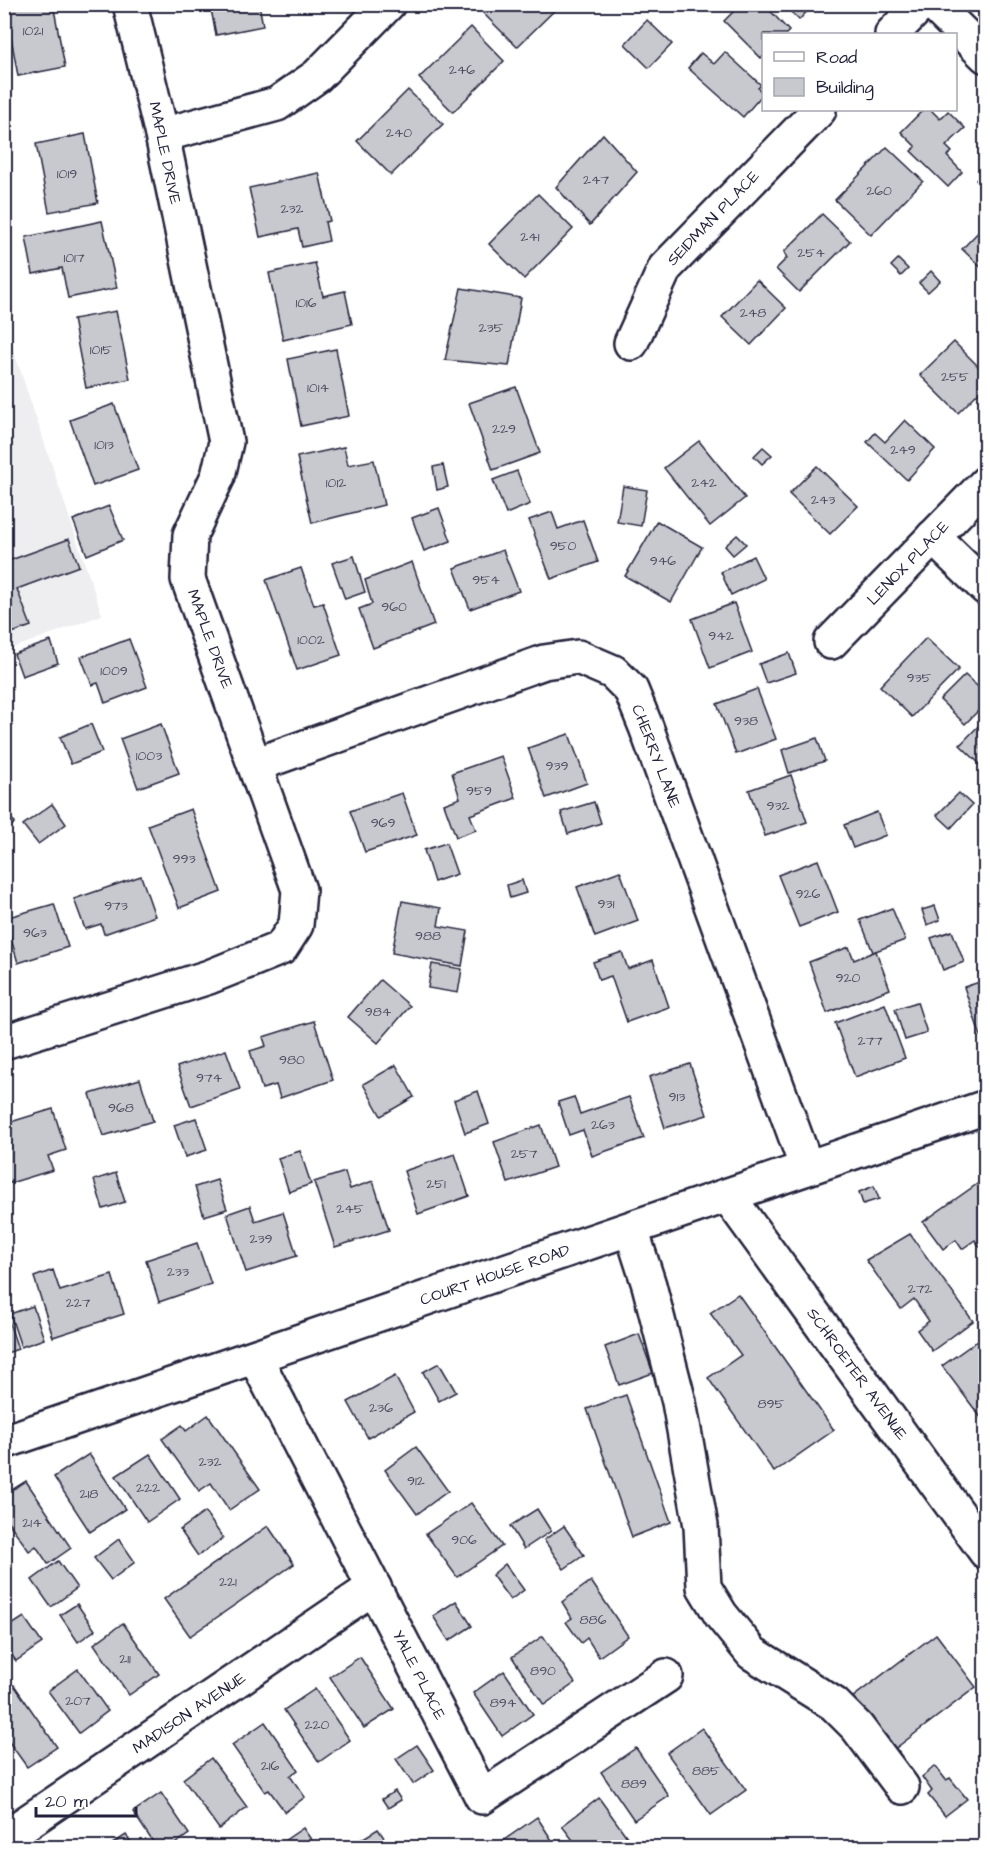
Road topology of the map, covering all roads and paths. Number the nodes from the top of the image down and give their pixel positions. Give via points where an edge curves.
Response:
1 (130, 4) edge
2 (388, 4) edge
3 (921, 4) edge
4 (933, 4) edge
5 (893, 33) edge
6 (986, 56) edge
7 (818, 111) edge
8 (162, 135) junction
9 (631, 343) dead end
10 (986, 483) edge
11 (933, 537) junction
12 (986, 588) edge
13 (831, 642) dead end
14 (255, 765) junction
15 (4, 1042) edge
16 (986, 1107) edge
17 (807, 1168) junction
18 (729, 1196) junction
19 (632, 1229) junction
20 (255, 1357) junction
21 (4, 1442) edge
22 (986, 1552) edge
23 (374, 1587) junction
24 (666, 1676) dead end
25 (902, 1787) dead end
26 (4, 1838) edge

1 - 8 street, MAPLE DRIVE
2 - 8 street via 317,76 277,104
3 - 5 street
4 - 6 street
7 - 9 street, SEIDMAN PLACE via 665,268
8 - 14 street, MAPLE DRIVE via 226,441 218,476 190,535 188,579
10 - 11 street, LENOX PLACE
11 - 12 street
11 - 13 street, LENOX PLACE
14 - 15 street, MAPLE DRIVE via 299,890 296,925 281,948 209,977
14 - 17 street, CHERRY LANE via 544,662 578,657 613,672 631,690 646,727
16 - 17 street, COURT HOUSE ROAD
17 - 18 street, COURT HOUSE ROAD
18 - 19 street, COURT HOUSE ROAD
18 - 22 street, SCHROETER AVENUE
19 - 20 street, COURT HOUSE ROAD
19 - 25 street via 679,1402 701,1527 704,1587 721,1616 752,1653 834,1704 857,1727
20 - 21 street, COURT HOUSE ROAD
20 - 23 street, YALE PLACE
23 - 24 street, YALE PLACE via 482,1797
23 - 26 street, MADISON AVENUE

